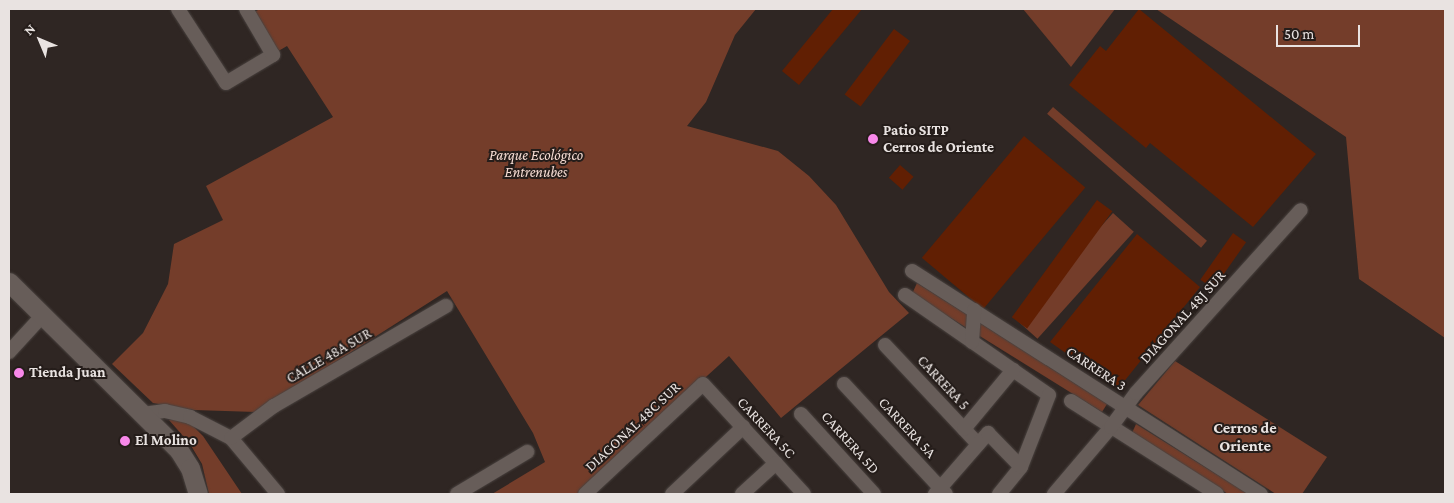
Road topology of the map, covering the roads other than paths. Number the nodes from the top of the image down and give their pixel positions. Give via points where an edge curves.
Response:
1 (178, 9) edge
2 (246, 9) edge
3 (1301, 210) dead end
4 (912, 272) dead end
5 (9, 282) edge
6 (905, 295) dead end
7 (446, 306) dead end
8 (974, 310) junction
9 (43, 315) junction
10 (972, 342) junction
11 (885, 345) dead end
12 (9, 352) edge
13 (1014, 370) junction
14 (703, 384) joint
15 (844, 384) dead end
16 (1072, 401) dead end
17 (1124, 407) junction
18 (143, 414) junction
19 (801, 414) dead end
20 (742, 427) junction
21 (1111, 427) junction
22 (964, 429) junction
23 (231, 438) junction
24 (978, 444) junction
25 (527, 452) dead end
26 (776, 463) junction
27 (1021, 467) junction
28 (591, 492) edge
29 (941, 492) edge
30 (198, 494) edge
31 (278, 494) edge
32 (457, 494) edge
33 (672, 494) edge
34 (742, 494) edge
35 (804, 494) edge
36 (874, 494) edge
37 (999, 494) edge
38 (1054, 494) edge
39 (1217, 494) edge
40 (1262, 494) edge

1 - 2 street via 226,83 273,55
3 - 17 street, DIAGONAL 48J SUR
4 - 8 street, CARRERA 3
5 - 9 main road
6 - 10 street
7 - 23 street, CALLE 48A SUR via 274,406
8 - 10 street
8 - 17 street, CARRERA 3
9 - 12 street
9 - 18 main road
10 - 13 street
11 - 22 street, CARRERA 5
13 - 22 street
13 - 27 street via 1049,395
14 - 20 street, CARRERA 5C
14 - 28 street, DIAGONAL 48C SUR
15 - 29 street, CARRERA 5A
16 - 21 street
17 - 21 street, DIAGONAL 48J SUR
17 - 40 street, CARRERA 3
18 - 23 street via 165,411 190,416
18 - 30 main road via 178,449 190,468
19 - 36 street, CARRERA 5D
20 - 26 street, CARRERA 5C
20 - 33 street
21 - 38 street, DIAGONAL 48J SUR
21 - 39 street
22 - 24 street, CARRERA 5
23 - 31 street
24 - 27 street via 988,433
24 - 29 street
25 - 32 street
26 - 34 street
26 - 35 street, CARRERA 5C
27 - 37 street

